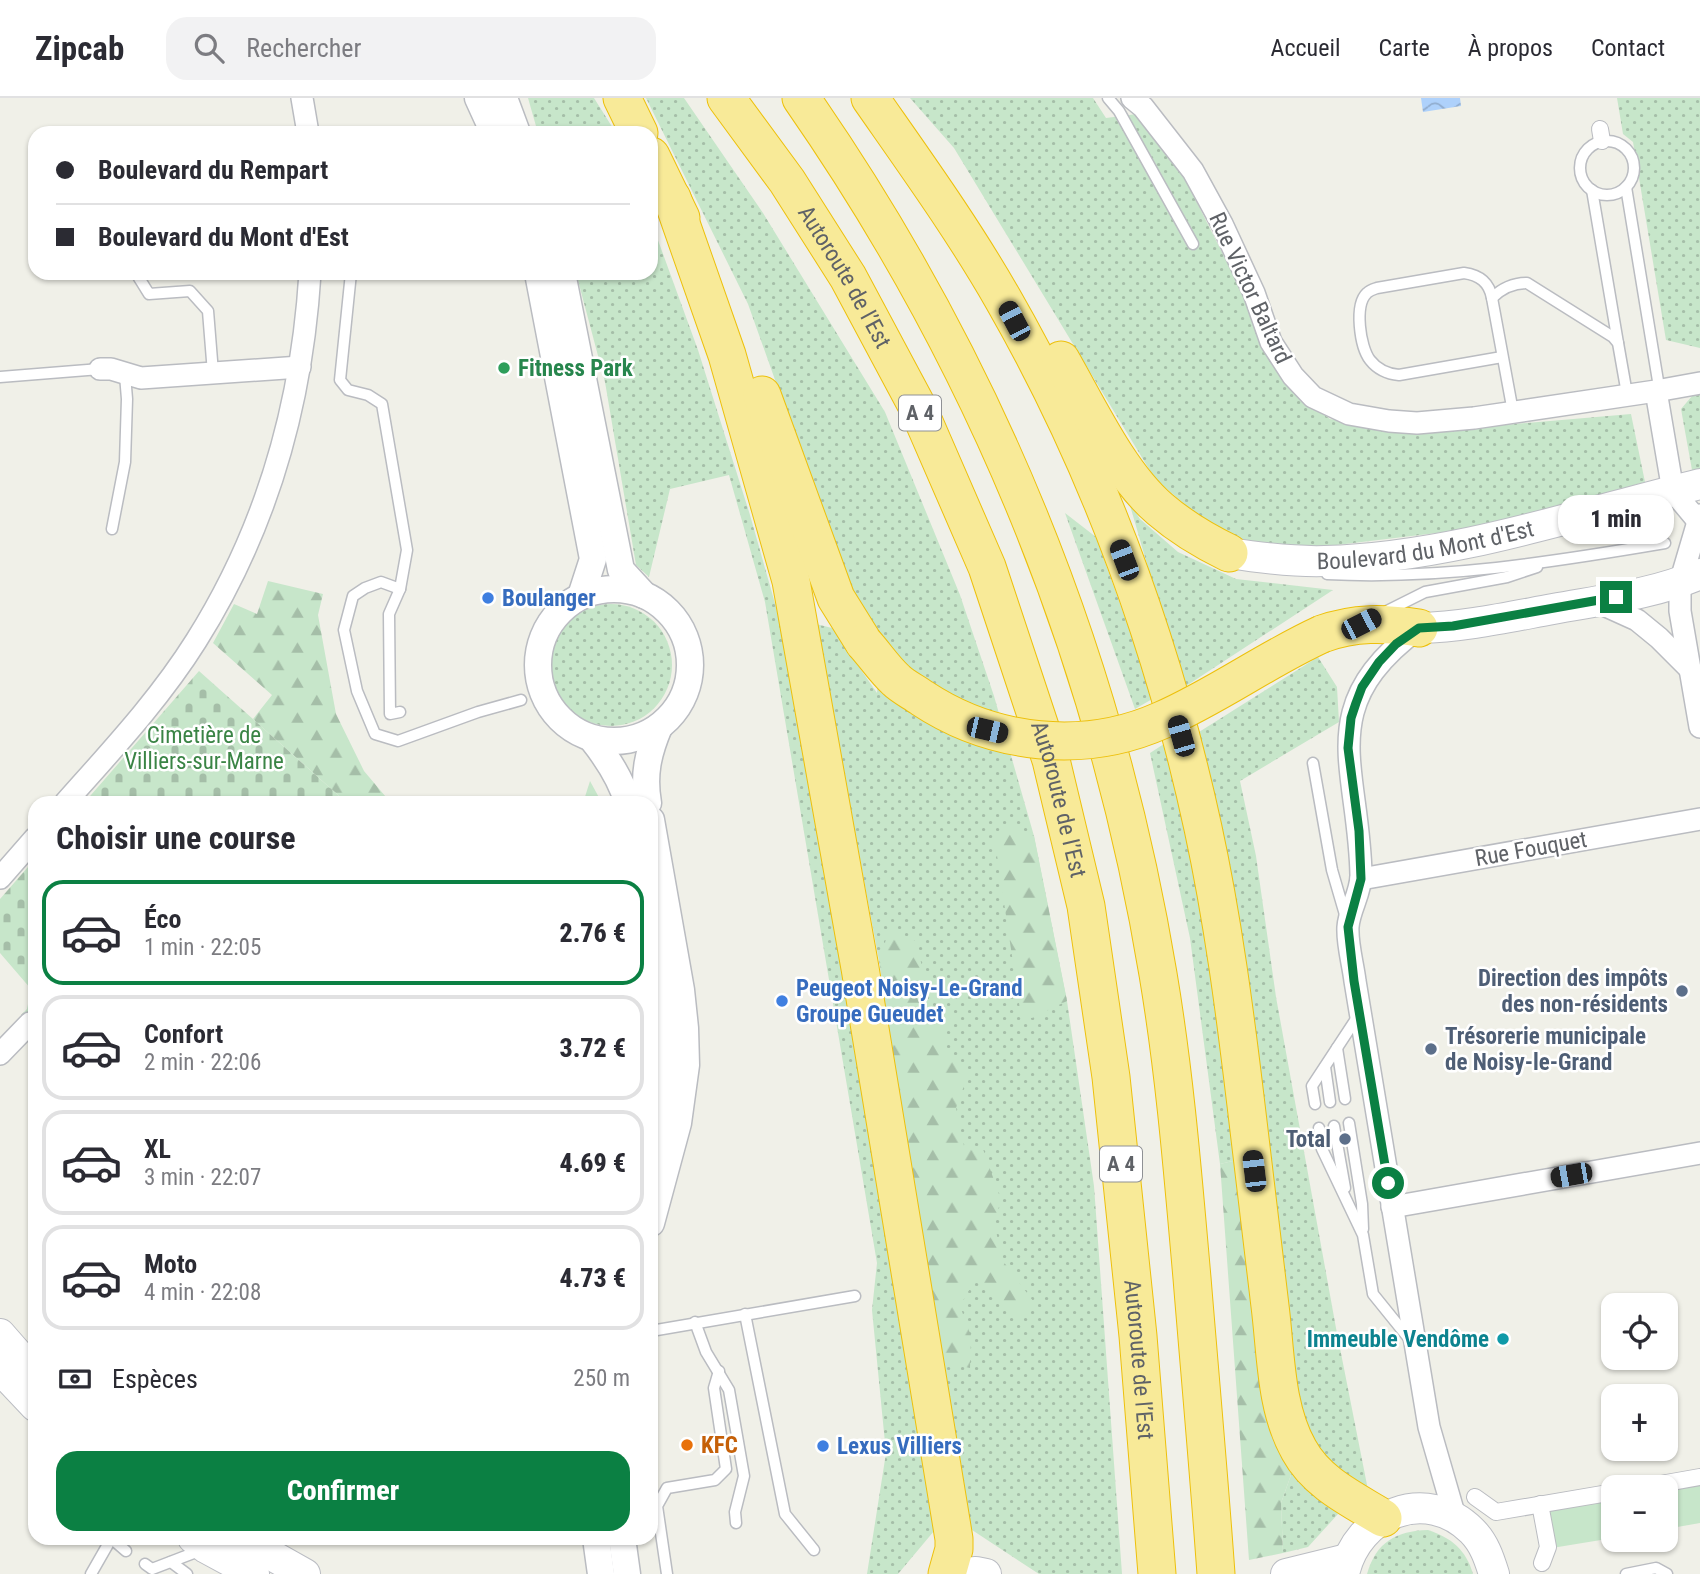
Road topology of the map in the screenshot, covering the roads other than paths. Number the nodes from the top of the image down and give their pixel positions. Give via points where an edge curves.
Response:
1 (302, 98) edge
2 (478, 98) edge
3 (504, 98) edge
4 (622, 98) edge
5 (726, 98) edge
6 (801, 98) edge
7 (870, 98) edge
8 (1108, 98) edge
9 (1132, 98) edge
10 (307, 126) edge
11 (491, 126) edge
12 (514, 126) edge
13 (636, 126) edge
14 (658, 170) edge
15 (1626, 187) junction
16 (1592, 190) junction
17 (672, 198) junction
18 (945, 205) junction
19 (1193, 244) dead end
20 (140, 280) edge
21 (309, 280) edge
22 (350, 280) edge
23 (539, 280) edge
24 (563, 280) edge
25 (1492, 298) junction
26 (1618, 343) junction
27 (1503, 357) junction
28 (300, 367) junction
29 (100, 369) joint
30 (213, 373) junction
31 (125, 375) junction
32 (0, 377) edge
33 (1700, 383) edge
34 (1656, 391) junction
35 (1627, 394) junction
36 (1513, 412) junction
37 (1686, 488) edge
38 (1699, 518) edge
39 (112, 529) dead end
40 (1665, 543) dead end
41 (1229, 553) junction
42 (1556, 561) junction
43 (1693, 575) edge
44 (400, 589) junction
45 (644, 595) junction
46 (581, 596) junction
47 (1595, 601) junction
48 (1361, 624) junction
49 (1419, 628) junction
50 (1690, 669) junction
51 (521, 700) dead end
52 (400, 712) dead end
53 (659, 727) junction
54 (1700, 727) edge
55 (592, 739) junction
56 (1313, 762) dead end
57 (71, 796) edge
58 (625, 796) edge
59 (647, 796) edge
60 (1700, 818) edge
61 (28, 846) edge
62 (658, 860) edge
63 (0, 877) edge
64 (1361, 879) junction
65 (1348, 927) junction
66 (658, 969) edge
67 (1360, 1013) junction
68 (28, 1025) edge
69 (1337, 1048) junction
70 (0, 1054) edge
71 (1325, 1067) junction
72 (1345, 1099) dead end
73 (1331, 1102) dead end
74 (1315, 1104) dead end
75 (658, 1122) edge
76 (1349, 1123) dead end
77 (1334, 1126) dead end
78 (1318, 1128) dead end
79 (1700, 1153) edge
80 (658, 1197) edge
81 (1347, 1202) junction
82 (1392, 1207) junction
83 (1363, 1236) junction
84 (855, 1296) dead end
85 (745, 1314) junction
86 (695, 1322) junction
87 (658, 1330) edge
88 (0, 1334) edge
89 (1415, 1345) junction
90 (28, 1366) edge
91 (0, 1369) edge
92 (719, 1371) junction
93 (28, 1399) edge
94 (1700, 1477) edge
95 (1678, 1481) edge
96 (1601, 1494) edge
97 (658, 1504) edge
98 (1540, 1504) junction
99 (1465, 1507) junction
100 (658, 1513) edge
101 (1383, 1518) junction
102 (736, 1523) dead end
103 (107, 1545) edge
104 (119, 1545) edge
105 (196, 1545) edge
106 (203, 1545) edge
107 (253, 1545) edge
108 (597, 1545) edge
109 (623, 1545) edge
110 (126, 1550) dead end
111 (814, 1550) dead end
112 (171, 1562) junction
113 (1542, 1563) dead end
114 (1346, 1566) edge
115 (149, 1569) edge
116 (90, 1574) edge
117 (187, 1574) edge
118 (254, 1574) edge
119 (305, 1574) edge
120 (601, 1574) edge
121 (627, 1574) edge
122 (667, 1574) edge
123 (947, 1574) edge
124 (953, 1574) edge
125 (986, 1574) edge
126 (1157, 1574) edge
127 (1216, 1574) edge
128 (1286, 1574) edge
129 (1494, 1574) edge
130 (1626, 1574) edge
131 (1667, 1574) edge

1 - 10 street
2 - 11 street
3 - 12 street
4 - 13 highway
5 - 126 highway, Autoroute de l’Est / A 4 via 787,181 848,277 917,406 987,567 1051,760 1086,906 1110,1065
6 - 127 highway, A 4 via 883,222 965,369 1038,534 1103,724 1130,831 1166,1024
7 - 18 highway
8 - 19 lane
9 - 36 street, Rue Victor Baltard via 1193,171 1254,293 1271,342 1313,397 1349,414 1389,421 1428,422
14 - 17 highway
15 - 16 lane via 1613,195
15 - 16 lane via 1633,177 1633,158 1620,144 1601,135 1580,165
15 - 34 lane
16 - 26 lane
17 - 48 highway, bridge via 751,366 836,598 864,643 897,681 942,711 987,730 1029,740 1097,739 1161,720 1291,648
17 - 123 highway via 730,367 790,581 858,954 954,1539
18 - 41 highway via 988,235 1109,444 1143,491 1179,525
18 - 101 highway via 1005,303 1079,447 1168,690 1219,911 1280,1388 1292,1435 1300,1453 1325,1481
20 - 30 lane via 149,294 190,291 208,311
21 - 28 street
22 - 44 lane via 340,380 348,390 382,404 394,444 412,549
23 - 46 street via 593,559
24 - 45 street via 621,570
25 - 26 lane via 1517,283 1527,284
25 - 27 lane
25 - 27 lane via 1484,280 1464,273 1377,288 1367,293 1361,304 1364,349 1376,366 1399,375
26 - 35 lane
27 - 36 lane
28 - 30 street
28 - 57 street via 273,475 253,533 228,584 165,685
29 - 31 street
29 - 32 lane
30 - 31 street
31 - 39 lane via 125,463
33 - 34 street, Rue Victor Baltard
34 - 35 street, Rue Victor Baltard
34 - 37 street
35 - 36 street, Rue Victor Baltard
37 - 38 street
37 - 41 main road, Boulevard du Mont d'Est via 1492,537 1367,559 1296,561
38 - 43 street
40 - 42 lane
41 - 42 lane via 1264,566 1313,574 1418,574
42 - 48 lane via 1507,577 1425,592
43 - 47 main road
43 - 50 street via 1680,611
44 - 51 lane via 381,582 353,596 344,630 357,691 375,734 398,741
44 - 52 lane via 389,614 389,665 390,714
45 - 46 street via 624,589
45 - 53 street via 664,607 679,624 688,648 686,691
46 - 55 street via 562,609 548,628 538,673 544,696 557,716
47 - 49 main road
47 - 50 street via 1637,621
48 - 49 highway
49 - 64 street via 1396,644 1370,673 1351,718 1349,768
50 - 54 street
53 - 55 street via 618,741
53 - 59 street via 645,769
55 - 58 street via 618,776
56 - 65 lane via 1332,870
60 - 64 street, Rue Fouquet
61 - 63 street
62 - 80 street via 681,990 686,1065 678,1123
64 - 65 street
65 - 67 street
66 - 75 street via 666,1041
67 - 69 lane
67 - 82 street
68 - 70 street
69 - 71 lane
69 - 72 lane
71 - 73 lane
71 - 74 lane via 1312,1086
76 - 83 lane
77 - 81 lane
78 - 81 lane via 1322,1149
79 - 82 street
81 - 83 lane
82 - 89 street
83 - 89 lane via 1373,1294
84 - 85 lane
85 - 86 lane
85 - 111 lane via 785,1514
86 - 87 lane
86 - 92 lane
88 - 90 main road
89 - 99 street via 1429,1427
91 - 93 main road
92 - 97 lane via 714,1388 726,1469 715,1480 667,1488
92 - 102 lane via 729,1390 744,1476
94 - 95 street
96 - 98 street
98 - 99 street via 1496,1511
98 - 113 street via 1548,1547
99 - 101 main road via 1406,1510
99 - 129 main road
100 - 122 lane
101 - 114 main road via 1356,1542
103 - 116 lane
104 - 110 lane
105 - 112 lane
106 - 118 main road
107 - 119 main road
108 - 120 street
109 - 121 street
112 - 115 lane
112 - 117 lane
114 - 128 main road
124 - 125 main road
130 - 131 lane via 1656,1568

